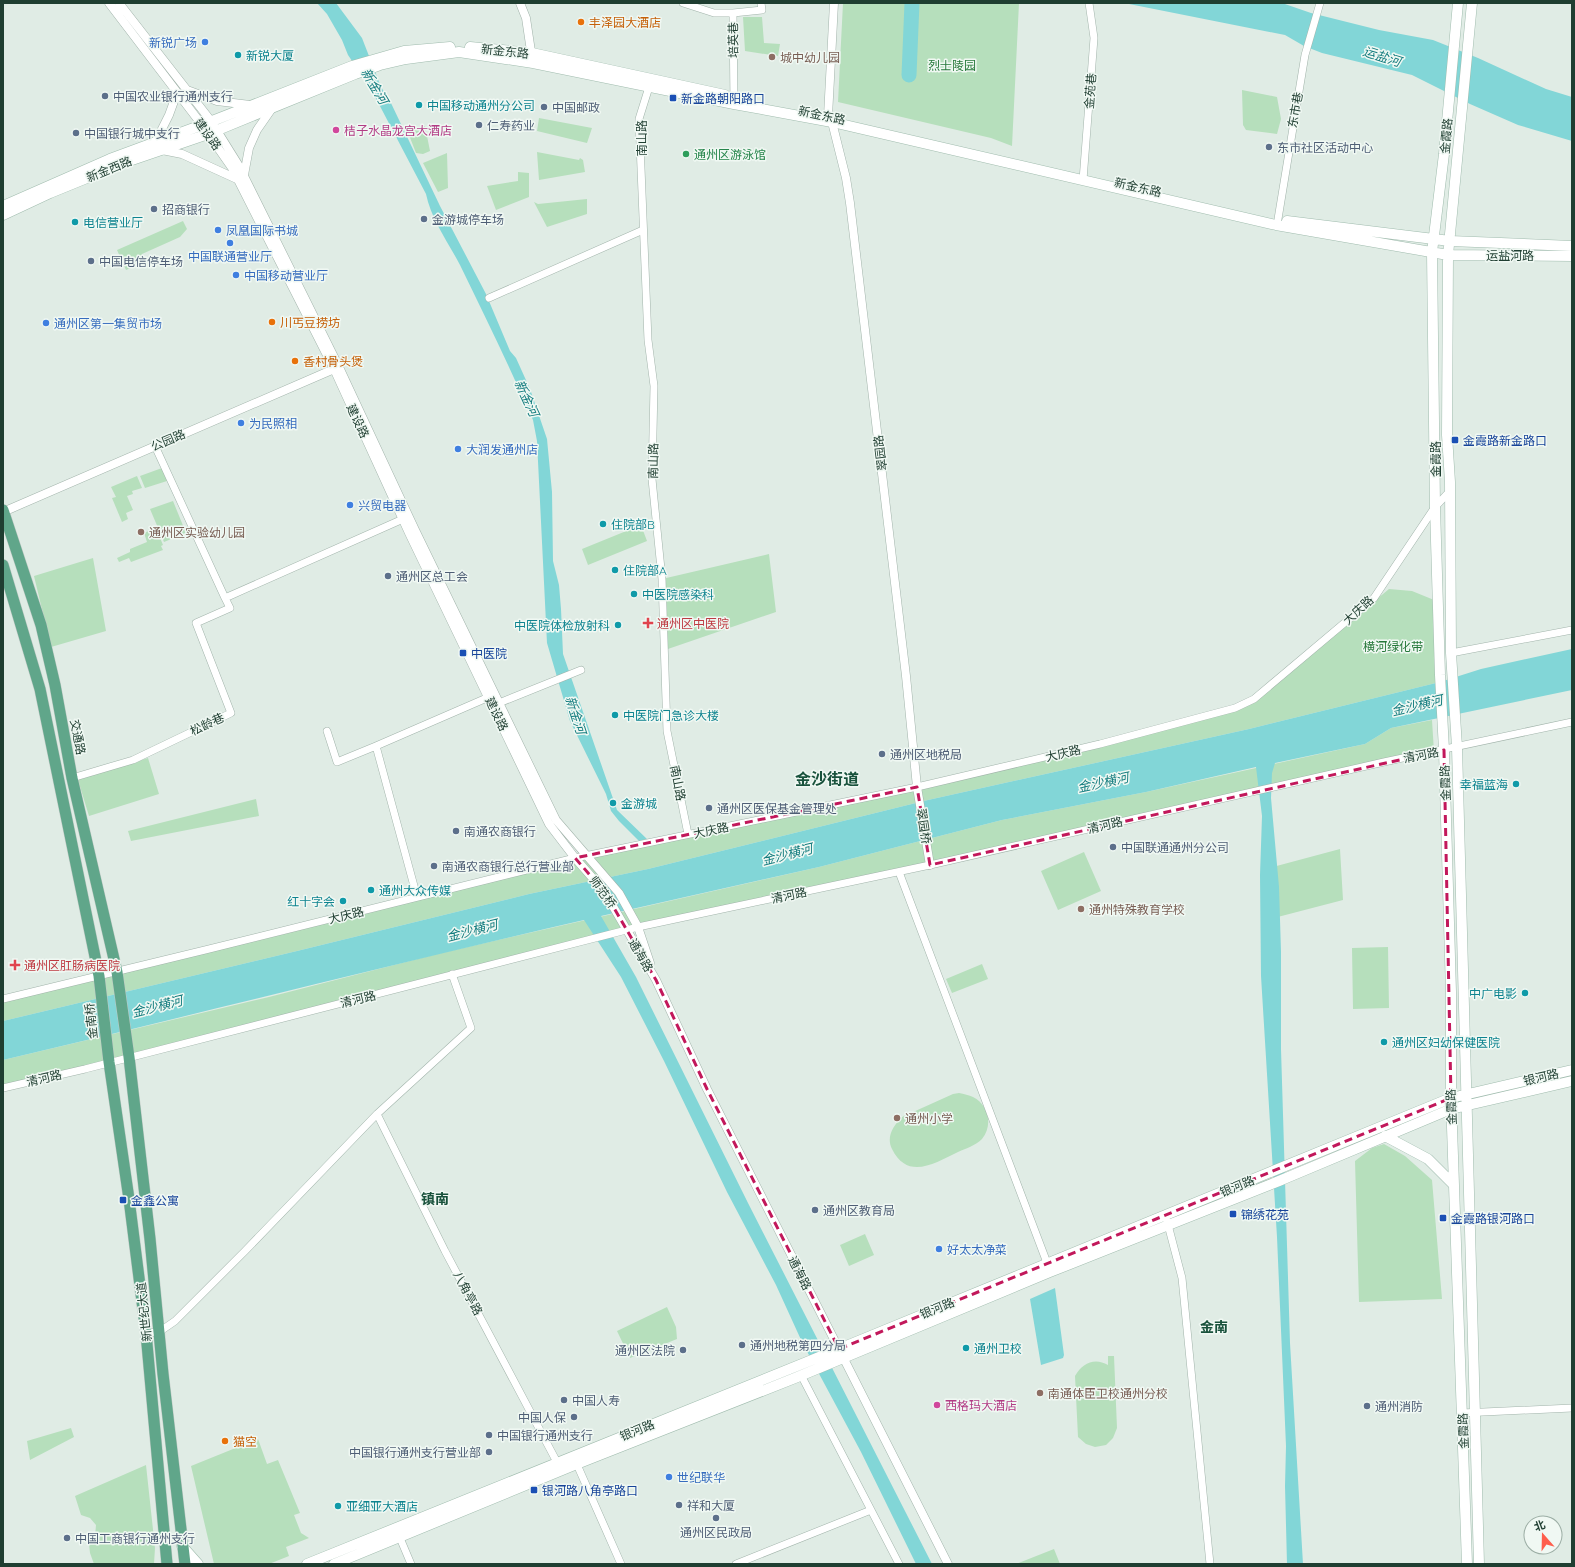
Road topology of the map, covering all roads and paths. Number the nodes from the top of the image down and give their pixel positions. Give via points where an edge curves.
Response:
1 (109, 3) edge
2 (119, 3) edge
3 (520, 3) edge
4 (683, 3) edge
5 (761, 3) edge
6 (834, 3) edge
7 (1089, 3) edge
8 (1458, 3) edge
9 (1472, 3) edge
10 (1319, 6) edge
11 (733, 13) junction
12 (532, 58) junction
13 (353, 70) junction
14 (650, 87) junction
15 (186, 89) junction
16 (178, 93) junction
17 (734, 100) junction
18 (250, 105) junction
19 (274, 106) junction
20 (830, 119) junction
21 (210, 127) junction
22 (158, 146) junction
23 (1083, 177) junction
24 (241, 178) junction
25 (3, 206) edge
26 (3, 215) edge
27 (1278, 219) junction
28 (643, 230) junction
29 (1433, 239) junction
30 (1450, 241) junction
31 (1572, 246) edge
32 (1432, 252) junction
33 (1448, 255) junction
34 (1572, 256) edge
35 (489, 298) dead end
36 (334, 369) junction
37 (155, 446) junction
38 (1450, 491) junction
39 (1435, 507) junction
40 (3, 512) edge
41 (403, 519) junction
42 (3, 565) edge
43 (225, 598) junction
44 (1572, 630) edge
45 (1451, 653) junction
46 (581, 670) dead end
47 (489, 697) junction
48 (499, 703) junction
49 (1572, 722) edge
50 (326, 731) dead end
51 (376, 746) junction
52 (1457, 747) junction
53 (1444, 750) junction
54 (72, 778) junction
55 (917, 787) junction
56 (688, 834) junction
57 (586, 855) junction
58 (575, 858) junction
59 (930, 865) junction
60 (899, 872) junction
61 (416, 898) junction
62 (638, 927) junction
63 (626, 930) junction
64 (117, 972) junction
65 (452, 974) junction
66 (99, 976) junction
67 (656, 980) junction
68 (3, 999) edge
69 (129, 1057) junction
70 (109, 1062) junction
71 (1572, 1070) edge
72 (1572, 1081) edge
73 (3, 1088) edge
74 (1466, 1094) junction
75 (1450, 1098) junction
76 (1466, 1105) junction
77 (1451, 1109) junction
78 (377, 1114) junction
79 (1385, 1136) junction
80 (1454, 1185) junction
81 (1165, 1215) junction
82 (1168, 1225) junction
83 (1048, 1268) junction
84 (159, 1332) junction
85 (146, 1333) junction
86 (841, 1353) junction
87 (798, 1377) junction
88 (1572, 1408) edge
89 (1475, 1412) junction
90 (1462, 1413) junction
91 (575, 1460) junction
92 (559, 1467) junction
93 (871, 1510) junction
94 (400, 1538) junction
95 (182, 1546) junction
96 (166, 1561) edge
97 (755, 1561) edge
98 (185, 1564) edge
99 (198, 1564) edge
100 (307, 1564) edge
101 (334, 1564) edge
102 (411, 1564) edge
103 (621, 1564) edge
104 (736, 1564) edge
105 (899, 1564) edge
106 (948, 1564) edge
107 (1210, 1564) edge
108 (1467, 1564) edge
109 (1479, 1564) edge

1 - 16 street, 建设路
2 - 15 street, 建设路
3 - 12 street via 526,18
4 - 11 street via 714,13
5 - 11 street, 培英巷 via 762,10
6 - 20 street, 翠园路
7 - 23 street, 金苑巷 via 1094,38
8 - 29 main road, 金霞路
9 - 30 main road, 金霞路
10 - 27 street, 东市巷 via 1307,49
11 - 17 street, 培英巷
12 - 13 main road, 新金东路 via 459,46 404,51
12 - 14 main road, 新金东路
12 - 17 main road, 新金东路
13 - 18 main road, 新金东路
13 - 19 main road, 新金东路
14 - 17 main road, 新金东路
14 - 28 street, 南山路 via 639,119
15 - 18 street via 217,101
15 - 21 street, 建设路
16 - 21 street, 建设路
16 - 22 street
17 - 20 main road, 新金东路
18 - 21 main road, 新金东路
19 - 21 main road, 新金东路
19 - 24 street via 257,130
20 - 23 main road, 新金东路
20 - 55 street, 翠园路 via 850,203
21 - 22 main road, 新金西路
21 - 24 street, 建设路
22 - 24 street
22 - 25 main road, 新金西路 via 79,172
22 - 26 main road, 新金西路
23 - 27 main road, 新金东路
23 - 32 main road, 新金东路 via 1276,225
24 - 36 street, 建设路
24 - 48 street, 建设路 via 338,365
27 - 29 main road, 新金东路
28 - 35 street
28 - 56 street, 南山路 via 648,340 654,386 652,479 662,579 668,731
29 - 30 main road, 新金东路
29 - 32 main road, 金霞路
30 - 31 main road, 运盐河路
30 - 33 main road, 金霞路
32 - 33 main road, 新金东路
32 - 39 main road, 金霞路
33 - 34 main road, 运盐河路
33 - 38 main road, 金霞路 via 1447,435
36 - 37 street, 公园路
36 - 41 street, 建设路
37 - 40 street, 公园路
37 - 43 street
38 - 39 street, 大庆路
38 - 45 main road, 金霞路
39 - 53 main road, 金霞路
39 - 55 street, 大庆路 via 1374,598 1254,699 1235,708 1100,744
40 - 54 main road, 交通路 via 41,625
41 - 43 street
41 - 47 street, 建设路
42 - 66 main road via 40,689
43 - 54 street, 松龄巷 via 230,608 196,623 231,713 134,760
44 - 45 street
45 - 52 main road, 金霞路
46 - 48 street
47 - 51 street
47 - 58 street, 建设路 via 549,824
48 - 57 street, 建设路 via 556,820
49 - 52 street, 清河路
50 - 51 street via 337,762
51 - 61 street
52 - 53 street, 清河路
52 - 74 main road, 金霞路
53 - 59 street, 清河路
53 - 75 main road, 金霞路 via 1451,992
54 - 64 main road, 交通路
55 - 56 street, 大庆路
55 - 59 street, 翠园桥
56 - 57 street, 大庆路
57 - 58 street, 大庆路
57 - 62 street, 师范桥 via 619,892
58 - 61 street, 大庆路
58 - 63 street, 师范桥 via 604,891
59 - 60 street, 清河路
60 - 62 street, 清河路
60 - 83 street
61 - 64 street, 大庆路
62 - 63 street, 清河路
62 - 67 street, 通海路
63 - 65 street, 清河路
63 - 67 street, 通海路
64 - 66 street, 大庆路
64 - 69 main road
65 - 69 street, 清河路
65 - 78 street via 471,1028
66 - 68 street
66 - 70 main road, 金南桥
67 - 86 street, 通海路 via 706,1089
69 - 70 street, 清河路
69 - 84 main road, 新世纪大道
70 - 73 street, 清河路
70 - 85 main road, 新世纪大道
71 - 74 main road, 银河路
72 - 76 main road, 银河路
74 - 75 main road, 银河路
74 - 76 main road, 金霞路
75 - 77 main road, 金霞路
75 - 81 main road, 银河路
76 - 77 main road, 银河路
76 - 89 main road, 金霞路
77 - 79 main road, 银河路
77 - 80 main road, 金霞路
78 - 84 street via 175,1322
78 - 92 street, 八角亭路 via 445,1251
79 - 80 main road via 1428,1159
79 - 82 main road, 银河路
80 - 90 main road, 金霞路
81 - 82 street
81 - 83 main road, 银河路
82 - 83 main road, 银河路
82 - 107 street via 1182,1278
83 - 86 main road, 银河路
84 - 85 street
84 - 95 main road, 新世纪大道
85 - 96 main road, 新世纪大道
86 - 87 main road, 银河路
86 - 91 main road, 银河路 via 791,1368
86 - 106 street, 通海路
87 - 91 main road, 银河路
87 - 93 street
88 - 89 street
89 - 90 street
89 - 109 main road, 金霞路
90 - 108 main road, 金霞路
91 - 92 main road, 银河路
91 - 103 street
92 - 94 main road, 银河路
92 - 100 main road, 银河路
93 - 97 street
93 - 105 street
94 - 101 main road, 银河路
94 - 102 street
95 - 98 main road, 新世纪大道
95 - 99 main road
97 - 104 street

